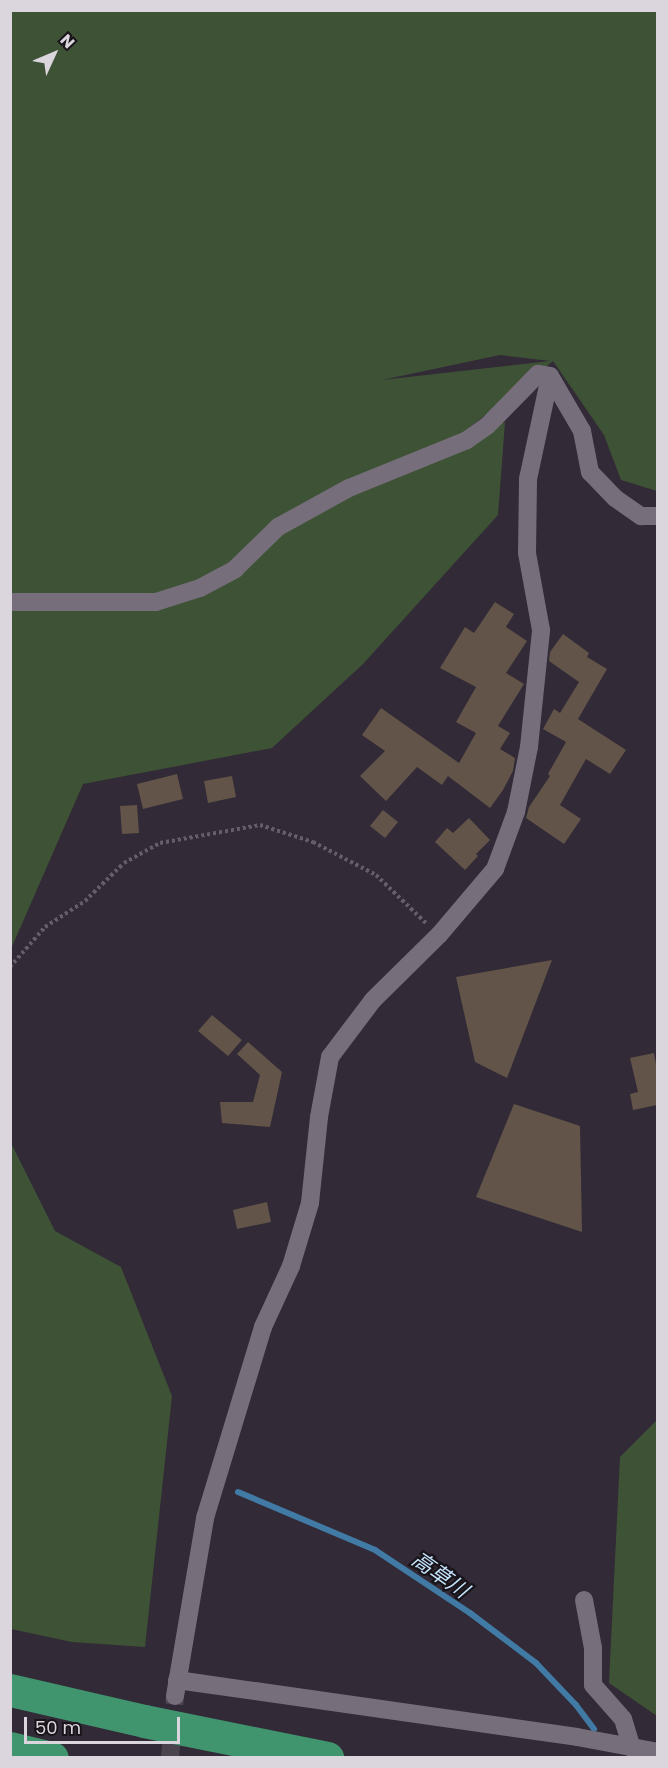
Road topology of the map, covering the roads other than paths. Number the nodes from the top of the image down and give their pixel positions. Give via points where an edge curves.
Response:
1 (550, 376) junction
2 (657, 516) edge
3 (10, 602) edge
4 (584, 1600) dead end
5 (10, 1690) edge
6 (10, 1748) edge
7 (632, 1749) junction
8 (657, 1752) edge
9 (52, 1758) edge
10 (327, 1758) edge

1 - 2 street via 582,431 590,472 615,498 641,516
1 - 3 street via 538,374 487,426 467,440 349,488 278,527 236,569 200,588 156,602
1 - 7 street via 528,479 527,553 541,630 529,747 516,812 495,869 438,935 373,1000 330,1057 310,1203 291,1266 263,1328 205,1518 176,1688 577,1737
4 - 7 street via 593,1648 592,1685 623,1719
5 - 10 highway
6 - 9 highway
7 - 8 street

